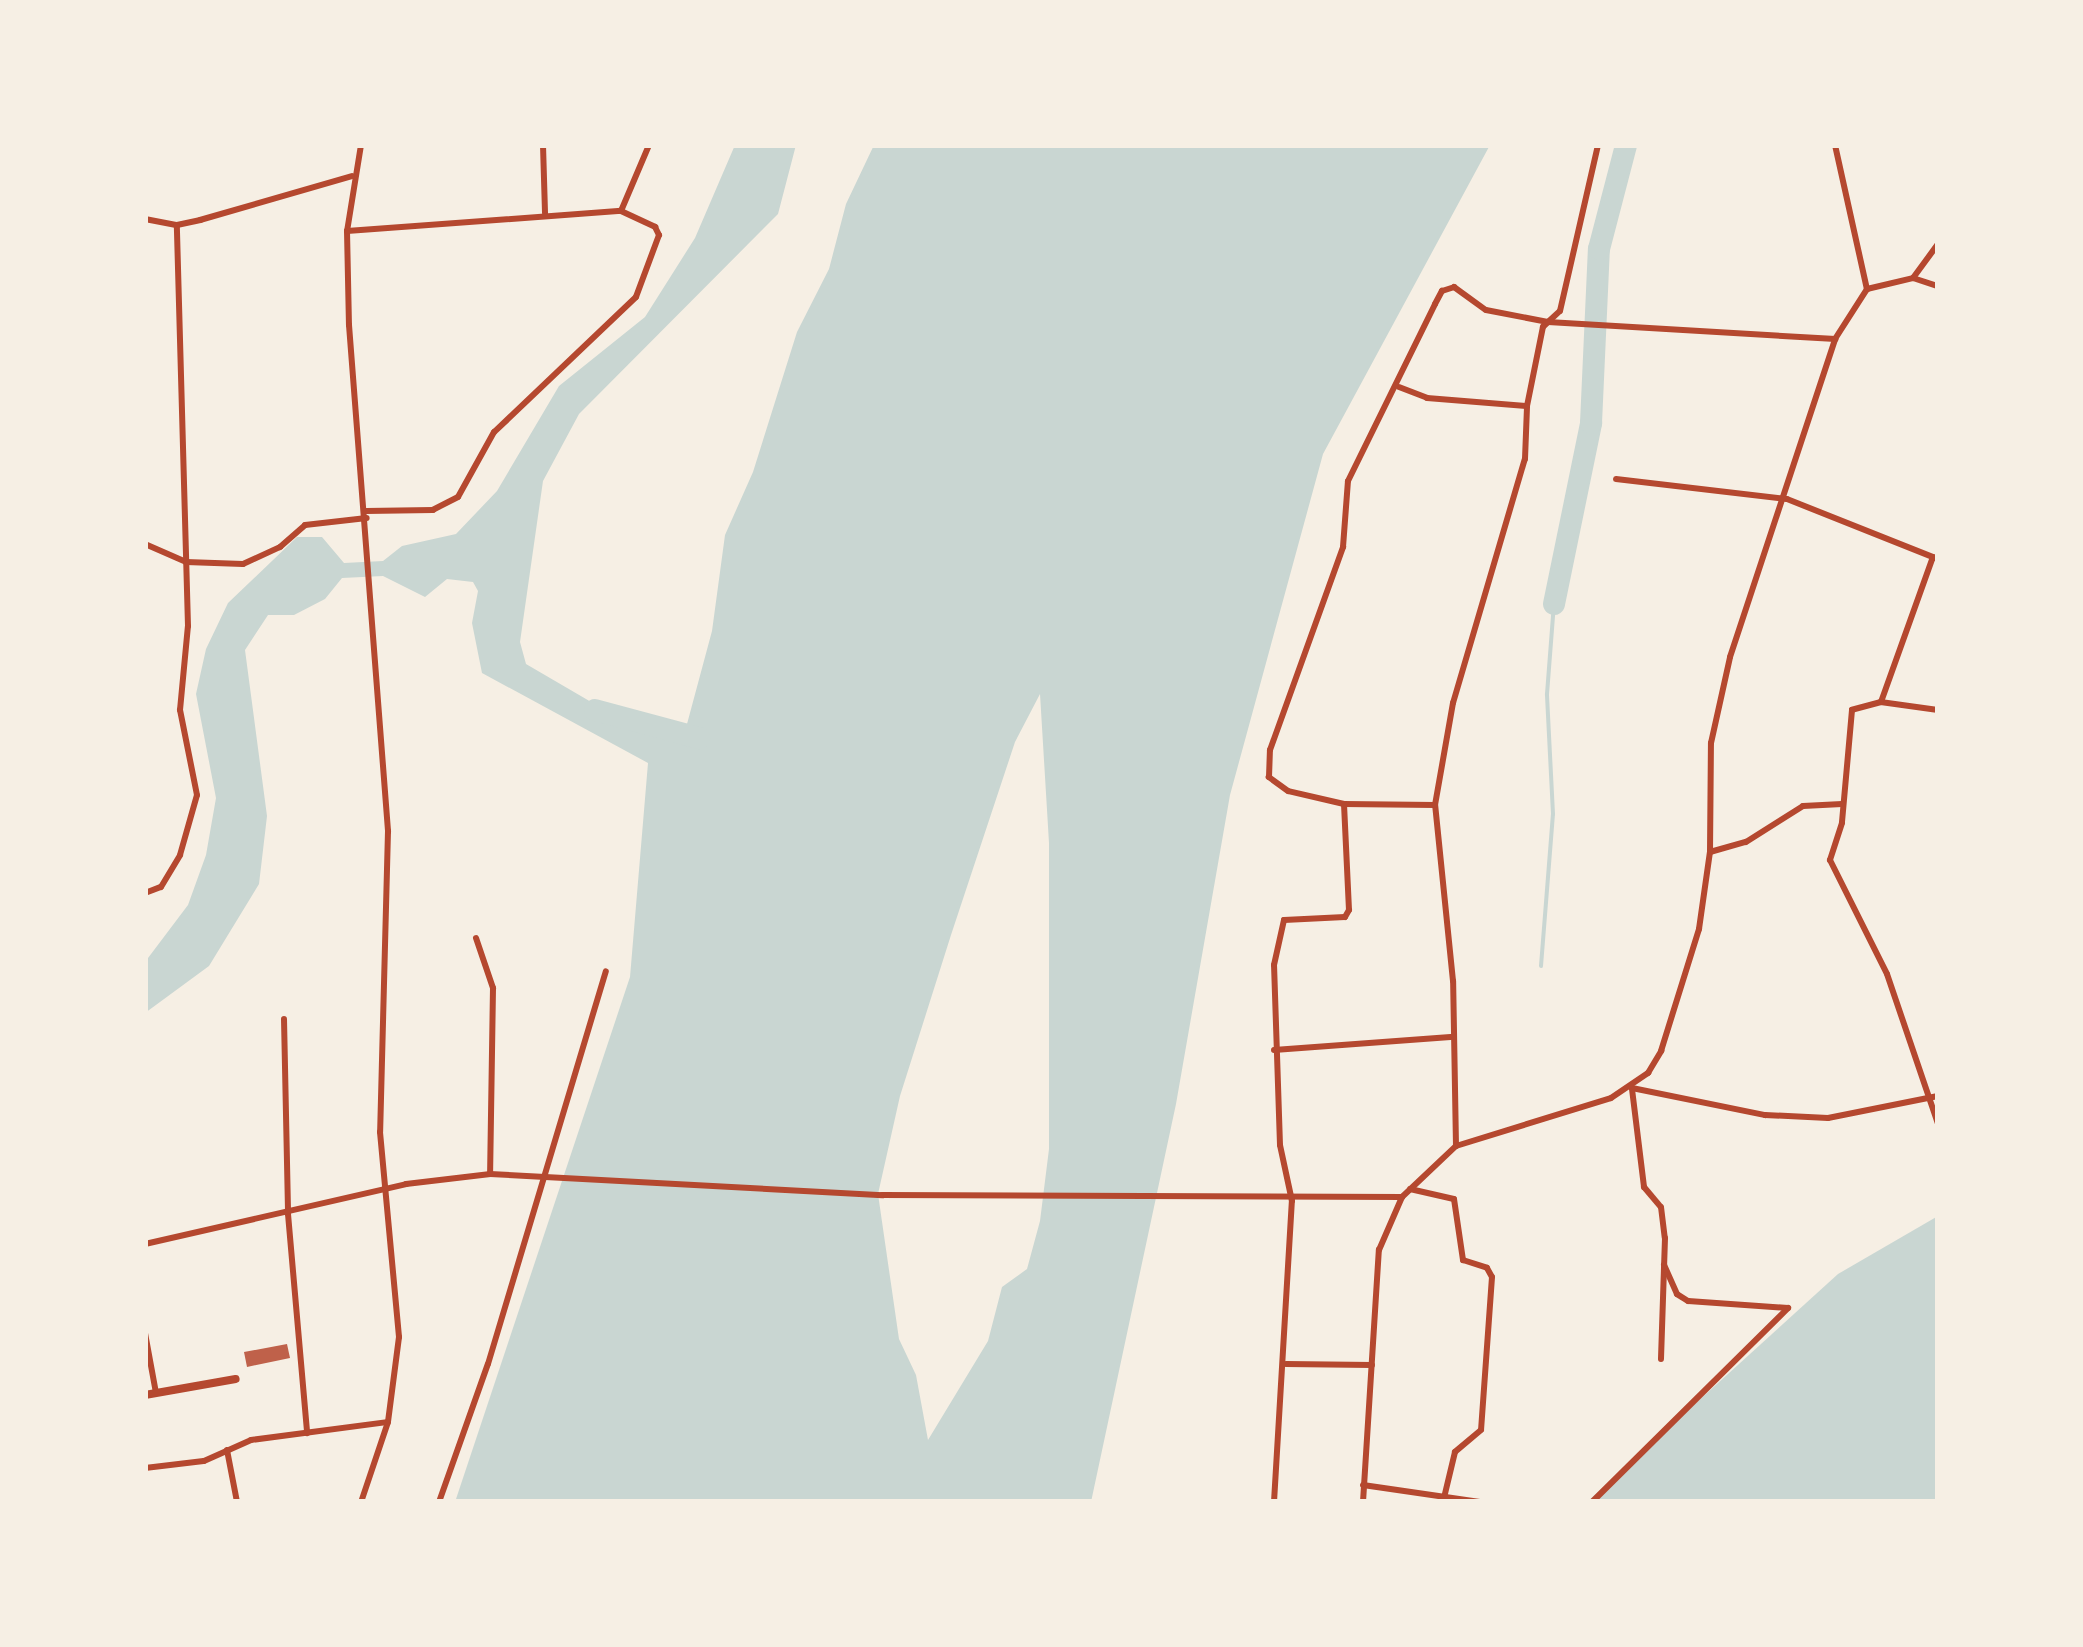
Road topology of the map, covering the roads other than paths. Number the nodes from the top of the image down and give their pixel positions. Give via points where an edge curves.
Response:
1 (361, 145) edge
2 (543, 145) edge
3 (649, 145) edge
4 (1598, 145) edge
5 (1834, 145) edge
6 (352, 176) junction
7 (621, 211) junction
8 (545, 214) junction
9 (145, 219) edge
10 (178, 225) junction
11 (348, 232) junction
12 (1938, 244) edge
13 (1914, 278) junction
14 (1938, 286) edge
15 (1868, 289) junction
16 (1548, 322) junction
17 (1835, 340) junction
18 (1398, 386) junction
19 (1526, 406) junction
20 (1616, 479) dead end
21 (1787, 499) junction
22 (367, 515) junction
23 (145, 544) edge
24 (1936, 558) edge
25 (186, 562) junction
26 (1880, 702) junction
27 (1938, 710) edge
28 (1344, 804) junction
29 (1842, 804) junction
30 (1435, 805) junction
31 (1710, 852) junction
32 (145, 892) edge
33 (476, 938) dead end
34 (606, 972) dead end
35 (284, 1019) dead end
36 (1452, 1037) junction
37 (1274, 1050) junction
38 (1631, 1088) junction
39 (1934, 1097) edge
40 (1938, 1124) edge
41 (1456, 1146) junction
42 (490, 1174) junction
43 (1410, 1189) junction
44 (385, 1194) junction
45 (1402, 1197) junction
46 (1292, 1201) junction
47 (288, 1214) junction
48 (145, 1244) edge
49 (1664, 1265) junction
50 (145, 1333) edge
51 (1661, 1359) dead end
52 (1286, 1364) junction
53 (1372, 1365) junction
54 (236, 1379) dead end
55 (156, 1392) junction
56 (145, 1395) edge
57 (388, 1422) junction
58 (307, 1433) junction
59 (227, 1450) junction
60 (145, 1468) edge
61 (1363, 1486) junction
62 (1444, 1497) edge
63 (237, 1502) edge
64 (361, 1502) edge
65 (439, 1502) edge
66 (1274, 1502) edge
67 (1362, 1502) edge
68 (1480, 1502) edge
69 (1592, 1502) edge

1 - 6 street
2 - 8 street
3 - 7 street
4 - 16 street via 1578,256 1560,311
5 - 15 street
6 - 10 street
6 - 11 street
7 - 8 street
7 - 22 street via 655,227 658,236 636,297 494,432 458,497 433,510
8 - 11 street
9 - 10 street
10 - 25 street
11 - 22 street
12 - 13 street
13 - 14 street
13 - 15 street
15 - 17 street
16 - 17 street
16 - 18 street via 1486,310 1446,288
16 - 19 street
17 - 21 street
18 - 19 street via 1427,398
18 - 28 street via 1348,481 1343,547 1270,750 1269,777 1282,789
19 - 30 street via 1525,458 1453,703
20 - 21 street
21 - 24 street
21 - 31 street via 1730,658 1711,743
22 - 25 street via 305,525 280,547 244,564
22 - 44 street via 389,862 380,1132
23 - 25 street
24 - 26 street
25 - 32 street via 188,657 180,710 195,770 196,812 161,887
26 - 27 street
26 - 29 street via 1852,710
28 - 30 street
28 - 37 street via 1349,910 1344,917 1291,917 1281,924 1271,997
29 - 31 street via 1793,810 1746,842
29 - 39 street via 1831,869 1887,974
30 - 36 street via 1453,982
31 - 38 street via 1683,986 1660,1051
33 - 42 street via 493,988
34 - 65 street via 488,1364
35 - 47 street
36 - 37 street
36 - 41 street
37 - 46 street via 1280,1145
38 - 39 street via 1765,1115 1828,1118
38 - 41 street
38 - 49 street via 1644,1187 1660,1207
39 - 40 street
41 - 43 street
42 - 44 street via 406,1184
42 - 46 street via 882,1195
43 - 45 street
43 - 62 street via 1454,1199 1463,1260 1487,1268 1492,1277 1481,1430 1455,1452
44 - 47 street
44 - 57 street via 399,1337
45 - 46 street
45 - 53 street via 1379,1250
46 - 52 street
47 - 48 street
47 - 58 street
49 - 51 street
49 - 69 street via 1676,1294 1688,1301 1788,1308
50 - 55 street
52 - 53 street
52 - 66 street
53 - 61 street
54 - 55 street
55 - 56 street
57 - 58 street
57 - 64 street
58 - 59 street
59 - 60 street via 204,1461
59 - 63 street
61 - 62 street
61 - 67 street
62 - 68 street

